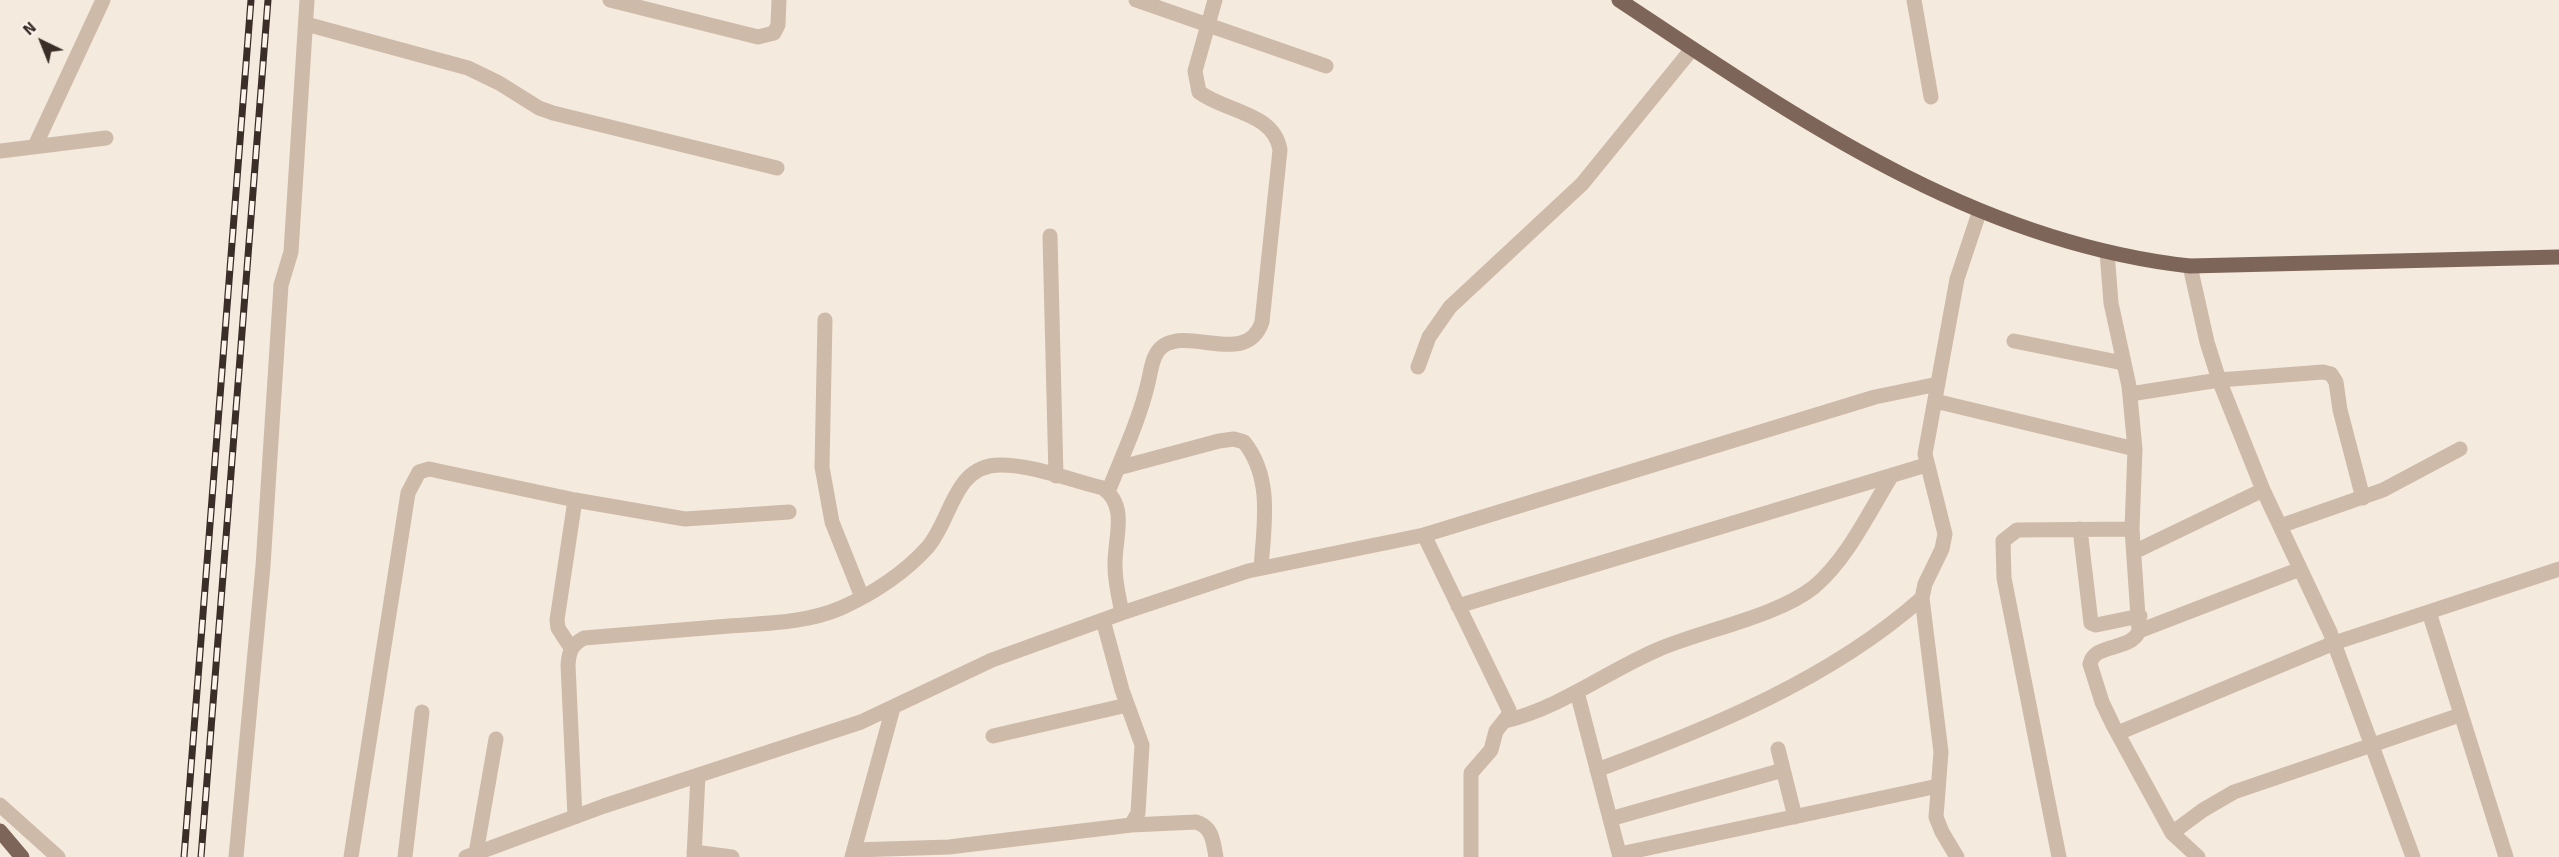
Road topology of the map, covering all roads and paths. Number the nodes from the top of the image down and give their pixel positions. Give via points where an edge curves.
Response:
1 (103, 0) edge
2 (307, 0) edge
3 (610, 0) edge
4 (779, 0) edge
5 (1136, 0) edge
6 (1215, 0) edge
7 (1914, 0) edge
8 (1629, 3) edge
9 (306, 24) junction
10 (1207, 24) junction
11 (1692, 49) junction
12 (1326, 66) dead end
13 (1931, 97) dead end
14 (106, 138) dead end
15 (35, 146) junction
16 (0, 151) edge
17 (777, 168) dead end
18 (1979, 213) junction
19 (1050, 236) dead end
20 (2107, 252) junction
21 (2559, 256) edge
22 (2190, 266) junction
23 (825, 320) dead end
24 (2014, 341) dead end
25 (2123, 363) junction
26 (1418, 368) dead end
27 (2219, 380) junction
28 (1938, 384) junction
29 (2130, 393) junction
30 (1935, 401) junction
31 (2460, 448) dead end
32 (2135, 449) junction
33 (1926, 465) junction
34 (1118, 468) junction
35 (1892, 475) junction
36 (1056, 476) junction
37 (2263, 490) junction
38 (1108, 492) junction
39 (2363, 498) junction
40 (575, 500) junction
41 (789, 512) dead end
42 (2280, 526) junction
43 (2080, 529) junction
44 (2132, 529) junction
45 (1424, 536) junction
46 (2134, 552) junction
47 (1261, 568) junction
48 (2300, 569) junction
49 (2559, 569) edge
50 (862, 597) junction
51 (1922, 598) junction
52 (1458, 606) junction
53 (2429, 612) junction
54 (1122, 613) junction
55 (1103, 620) junction
56 (2140, 623) junction
57 (2334, 643) junction
58 (571, 648) junction
59 (1577, 692) junction
60 (1127, 705) junction
61 (893, 708) junction
62 (423, 712) dead end
63 (2460, 715) junction
64 (1505, 721) junction
65 (2118, 733) junction
66 (993, 736) dead end
67 (496, 739) dead end
68 (2373, 747) junction
69 (1778, 749) dead end
70 (1597, 770) junction
71 (1784, 770) junction
72 (698, 775) junction
73 (1938, 786) junction
74 (0, 806) edge
75 (1795, 817) junction
76 (575, 818) junction
77 (1610, 819) junction
78 (1131, 825) junction
79 (0, 831) edge
80 (2172, 834) junction
81 (853, 853) edge
82 (471, 855) edge
83 (694, 855) edge
84 (1620, 856) edge
85 (22, 857) edge
86 (58, 857) edge
87 (236, 857) edge
88 (351, 857) edge
89 (405, 857) edge
90 (732, 857) edge
91 (1215, 857) edge
92 (1471, 857) edge
93 (1957, 857) edge
94 (2059, 857) edge
95 (2198, 857) edge
96 (2414, 857) edge
97 (2506, 857) edge

1 - 15 street
2 - 9 street
3 - 4 street via 758,37 774,33
5 - 10 street
6 - 10 street
7 - 13 street
8 - 11 main road
9 - 17 street via 468,68 553,113
9 - 87 street via 291,252 281,285 263,566
10 - 12 street
10 - 34 street via 1195,71 1199,92 1210,101 1261,121 1278,138 1280,150 1262,322 1251,340 1241,343 1180,342 1165,344 1157,352
11 - 18 main road via 1863,156
11 - 26 street via 1582,184 1450,307 1430,337
14 - 15 street
15 - 16 street
18 - 20 main road
18 - 28 street via 1957,279
19 - 36 street
20 - 22 main road
20 - 25 street
21 - 22 main road
22 - 27 street
23 - 50 street via 822,467 832,522
24 - 25 street
25 - 29 street
27 - 29 street
27 - 37 street
27 - 39 street via 2331,374
28 - 30 street
28 - 45 street via 1875,398
29 - 32 street
30 - 32 street
30 - 33 street
31 - 39 street
32 - 44 street
33 - 35 street
33 - 51 street via 1945,534
34 - 38 street
34 - 47 street via 1219,441 1244,441 1258,464 1264,495
35 - 52 street
35 - 59 street via 1841,558 1805,593 1660,649
36 - 38 street
36 - 50 street via 1000,465 973,472 957,491 941,530 926,549
37 - 42 street
37 - 46 street
38 - 54 street via 1118,509 1115,566
39 - 42 street
40 - 41 street via 685,519
40 - 58 street via 557,620
40 - 88 street via 429,469 419,472 412,481
42 - 48 street
43 - 44 street
43 - 56 street via 2091,623
43 - 94 street via 2017,530 2003,541 2001,550
44 - 46 street
45 - 47 street
45 - 52 street
46 - 56 street
47 - 54 street
48 - 56 street
48 - 57 street
49 - 53 street
50 - 58 street via 828,613 791,621 584,638
51 - 70 street via 1865,643 1717,724
51 - 73 street via 1941,752
52 - 64 street via 1506,701 1509,710
53 - 57 street
53 - 63 street
54 - 55 street
55 - 60 street
55 - 61 street via 992,660
56 - 65 street via 2131,641 2097,652 2090,664 2102,702
57 - 65 street
57 - 68 street
58 - 76 street via 568,665
59 - 64 street
59 - 70 street
60 - 66 street
60 - 78 street via 1143,755 1138,813
61 - 72 street
61 - 81 street
62 - 89 street
63 - 68 street
63 - 97 street
64 - 92 street via 1496,731 1491,750 1471,773
65 - 80 street
67 - 82 street
68 - 80 street via 2234,792
68 - 96 street
69 - 71 street
70 - 77 street
71 - 75 street
71 - 77 street
72 - 76 street
72 - 83 street
73 - 75 street
73 - 93 street via 1936,817
74 - 86 street
75 - 84 street
76 - 82 street
77 - 84 street
78 - 81 street via 950,847
78 - 91 street via 1205,825
79 - 85 main road
80 - 95 street
83 - 90 street

